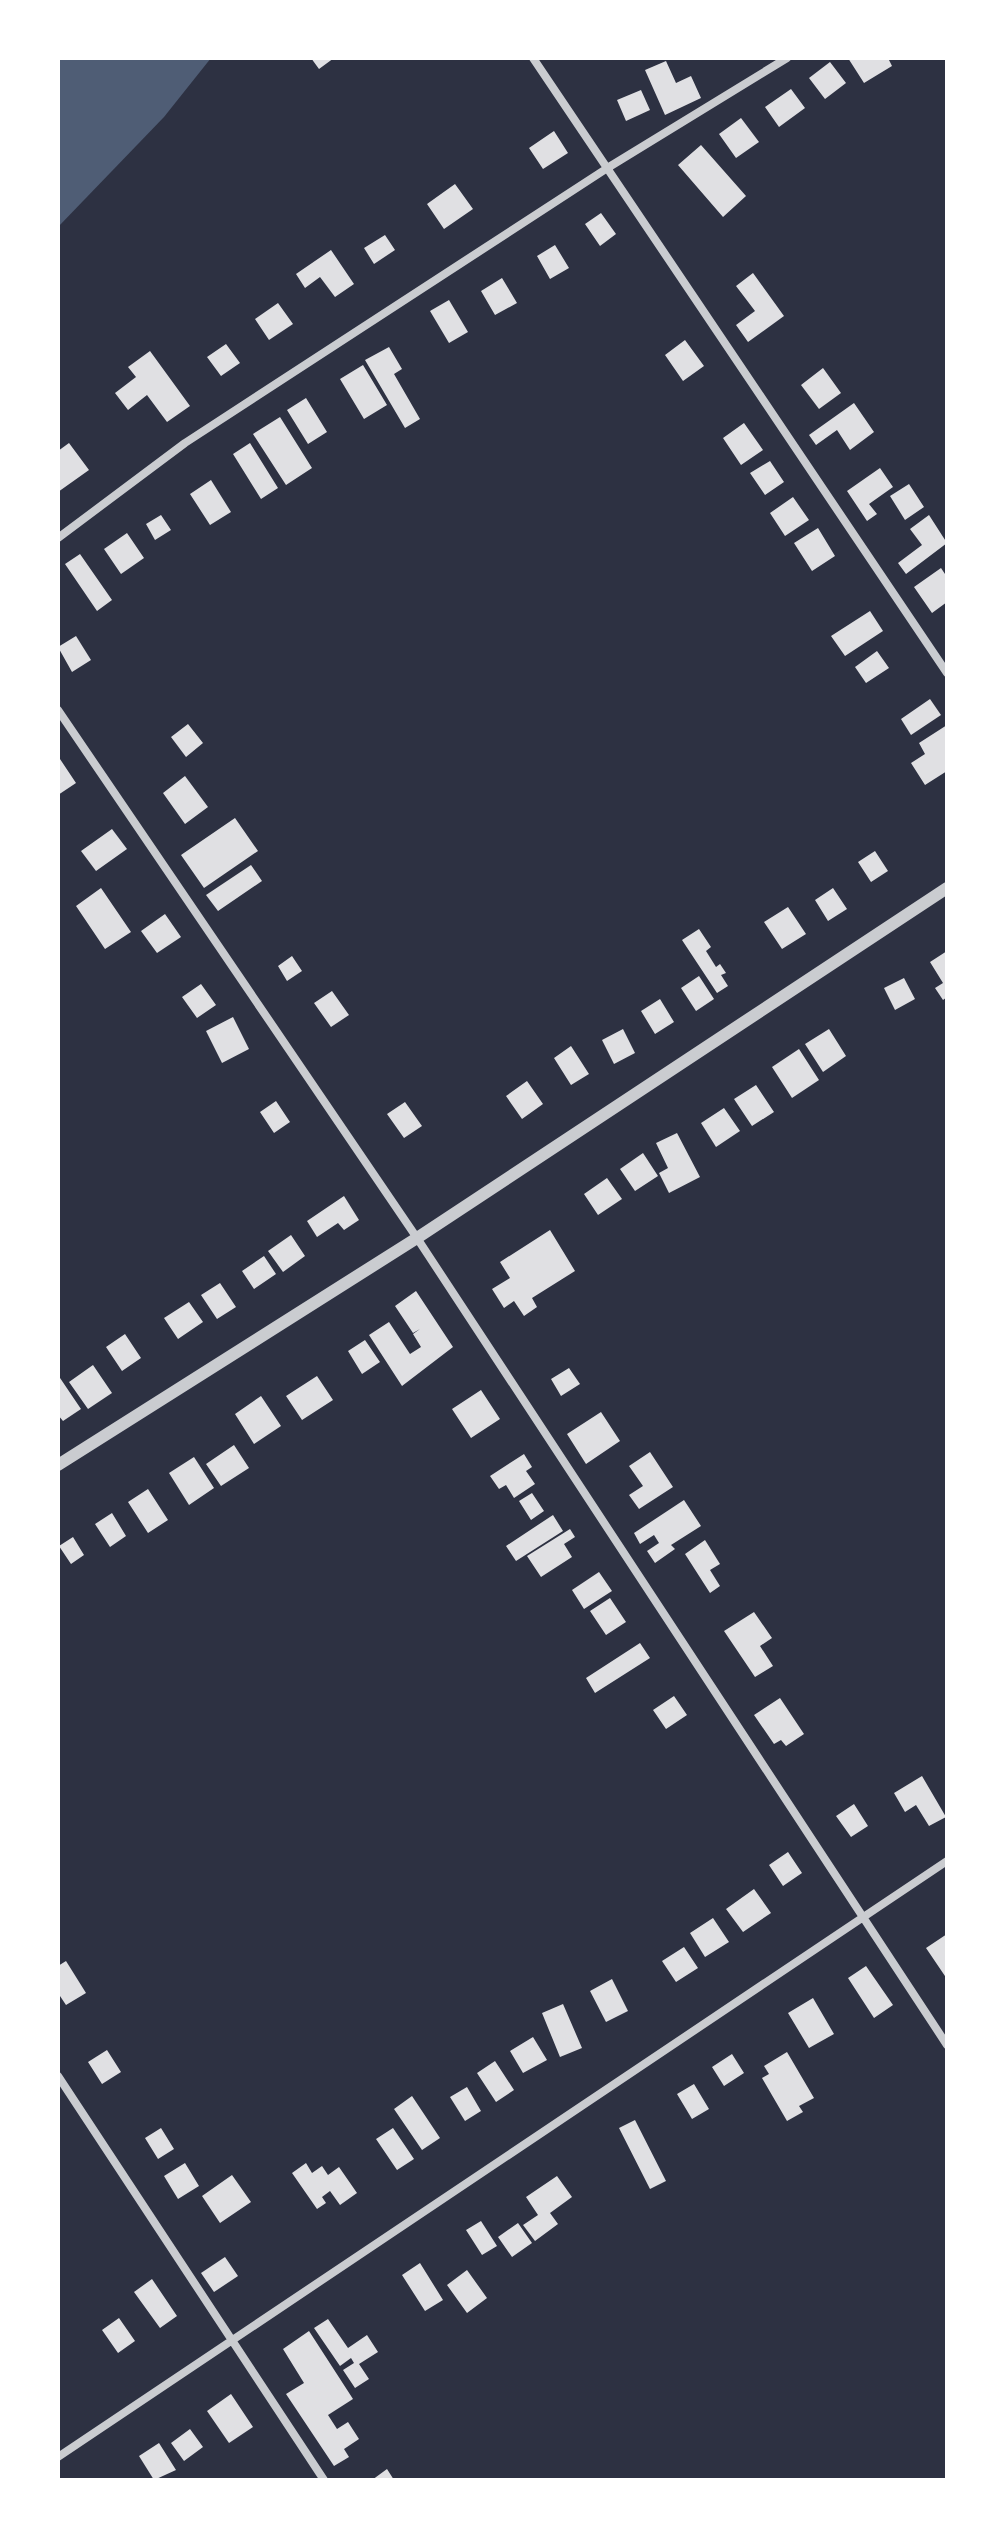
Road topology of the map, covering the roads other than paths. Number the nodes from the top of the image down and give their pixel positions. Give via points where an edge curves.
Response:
1 (533, 58) edge
2 (787, 58) edge
3 (609, 167) junction
4 (58, 538) edge
5 (947, 673) edge
6 (58, 710) edge
7 (947, 888) edge
8 (417, 1238) junction
9 (58, 1465) edge
10 (947, 1861) edge
11 (864, 1921) junction
12 (947, 2045) edge
13 (58, 2076) edge
14 (233, 2342) junction
15 (58, 2457) edge
16 (324, 2480) edge

1 - 3 street
2 - 3 street
3 - 4 street via 185,443
3 - 5 street
6 - 8 street
7 - 8 street
8 - 9 street
8 - 11 street
10 - 11 street
11 - 12 street
11 - 14 street
13 - 14 street
14 - 15 street
14 - 16 street

